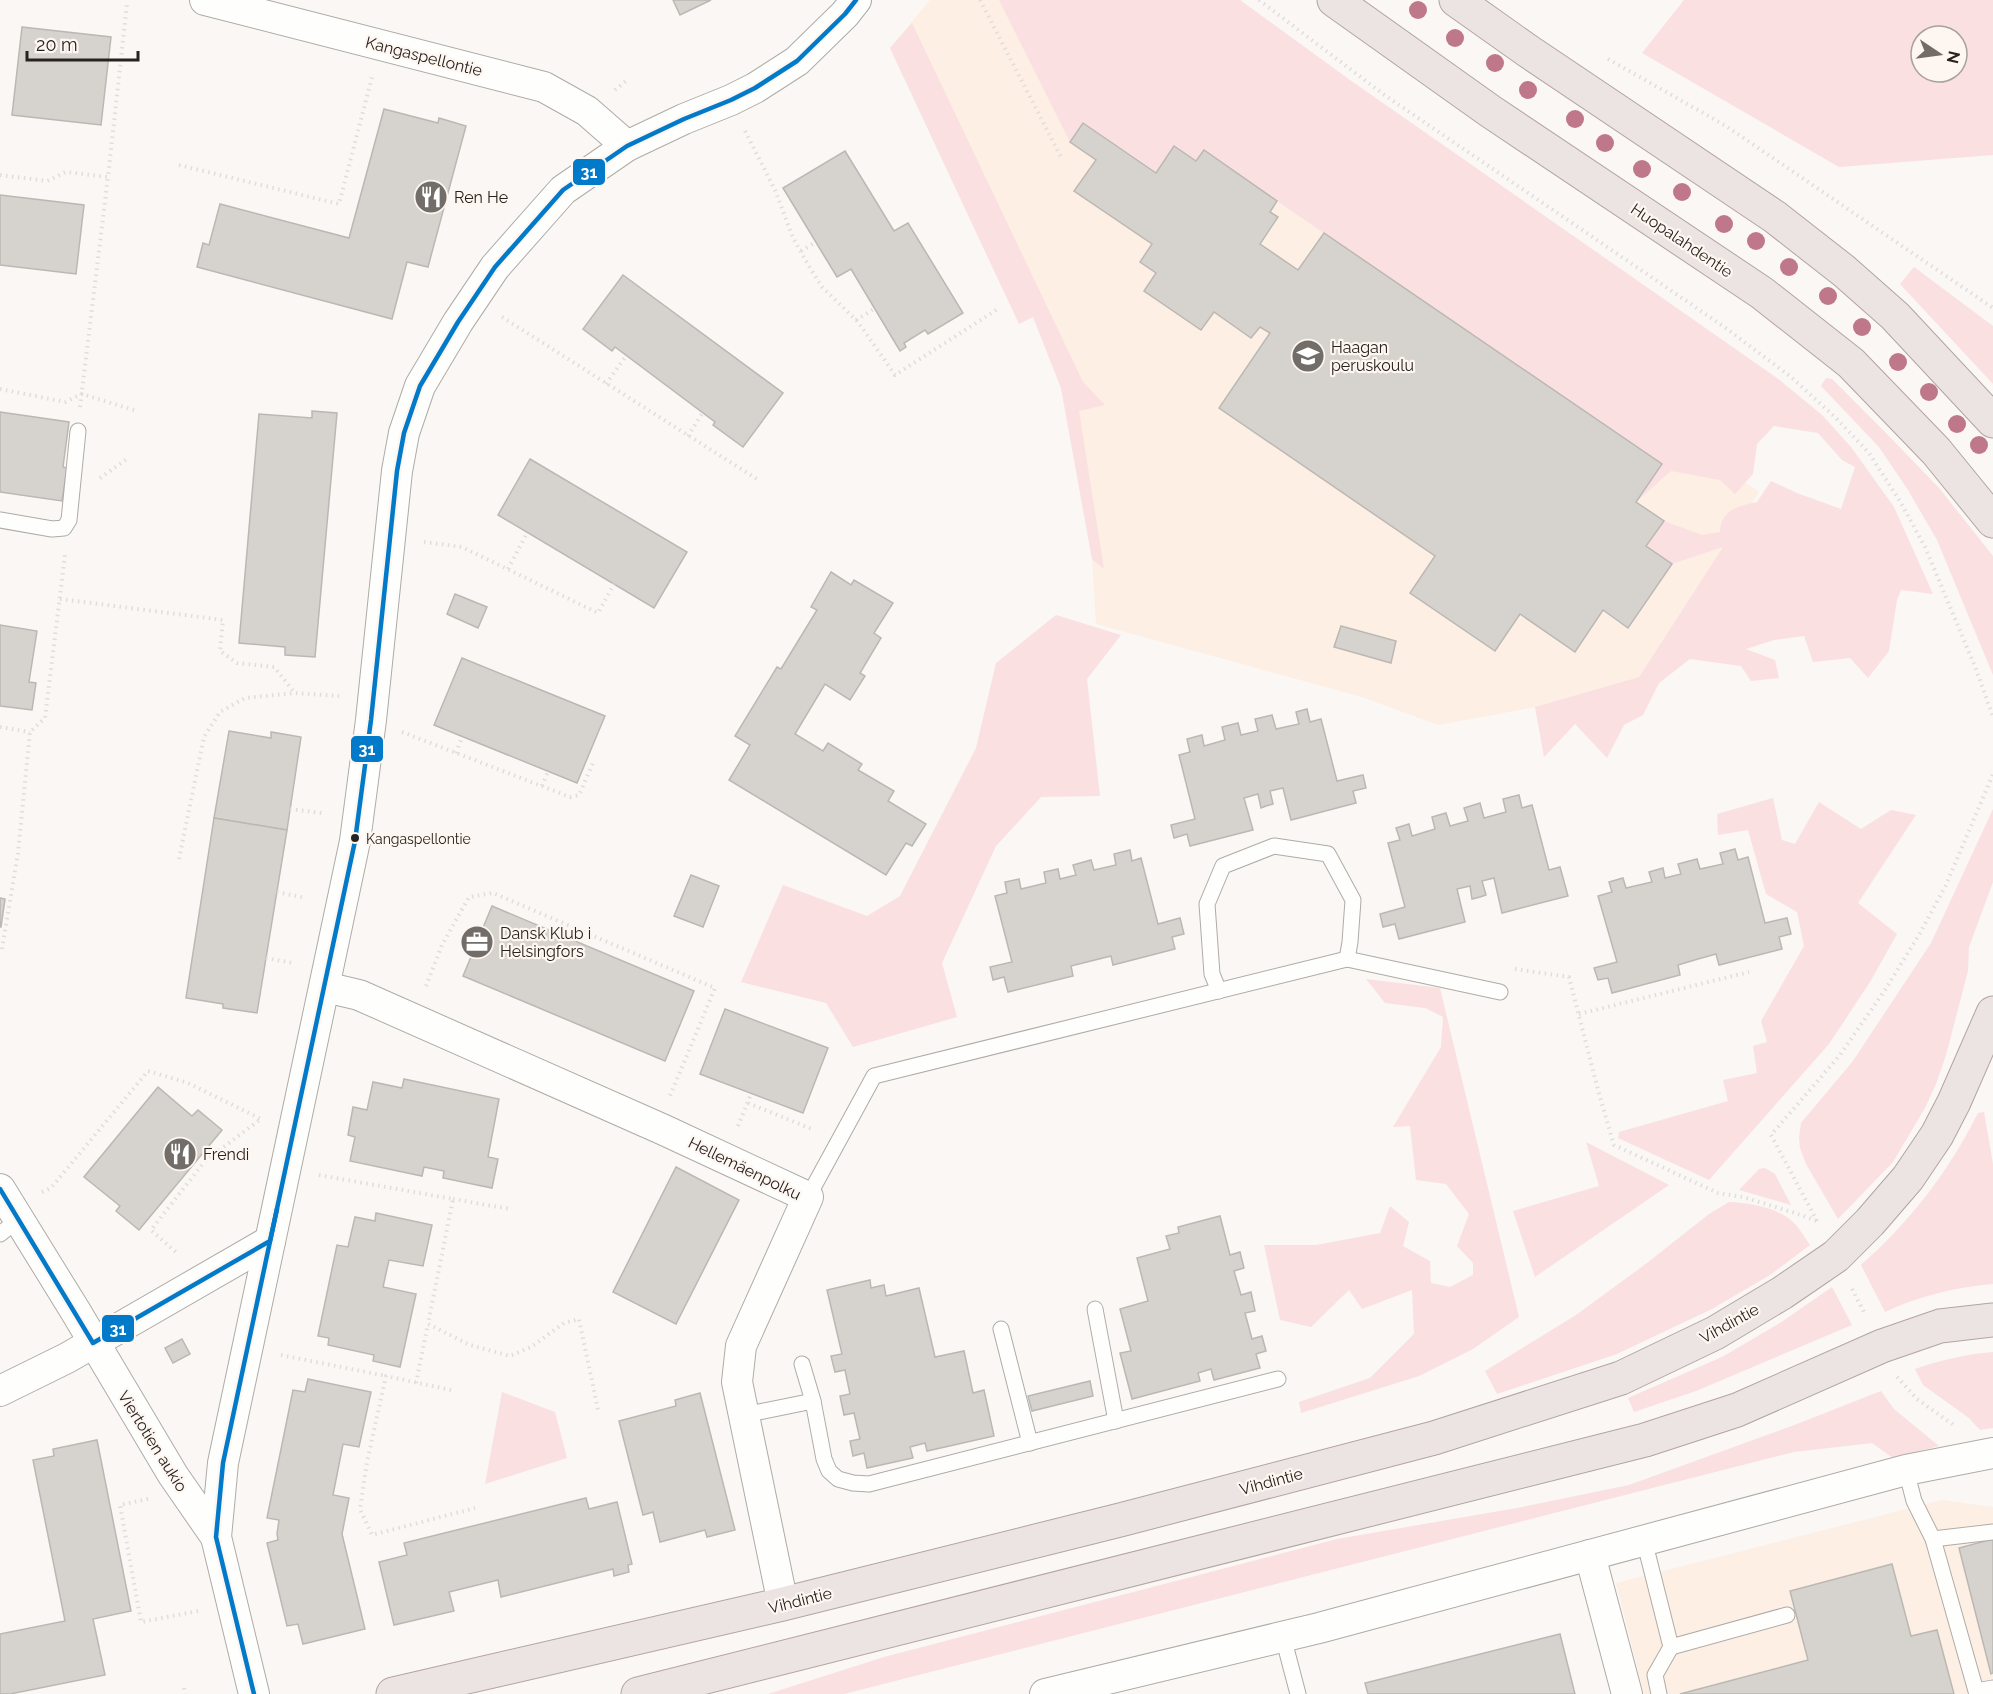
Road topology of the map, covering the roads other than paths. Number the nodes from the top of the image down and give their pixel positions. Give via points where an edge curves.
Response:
1 (205, 0) edge
2 (856, 0) edge
3 (1334, 0) edge
4 (1456, 0) edge
5 (627, 146) junction
6 (1993, 421) edge
7 (78, 431) road end
8 (0, 520) edge
9 (1993, 521) edge
10 (1347, 959) junction
11 (325, 987) junction
12 (1219, 991) junction
13 (1500, 992) dead end
14 (1993, 1013) edge
15 (808, 1197) junction
16 (7, 1212) edge
17 (270, 1241) junction
18 (1095, 1309) dead end
19 (1993, 1320) edge
20 (1001, 1329) dead end
21 (93, 1343) junction
22 (802, 1364) dead end
23 (1278, 1379) dead end
24 (0, 1391) edge
25 (813, 1401) junction
26 (744, 1415) junction
27 (1116, 1421) junction
28 (1030, 1443) junction
29 (1993, 1453) edge
30 (1906, 1470) junction
31 (1993, 1532) edge
32 (216, 1538) junction
33 (1933, 1539) junction
34 (1644, 1540) junction
35 (1590, 1555) junction
36 (783, 1604) junction
37 (1787, 1615) dead end
38 (1284, 1637) junction
39 (1671, 1647) junction
40 (1100, 1688) edge
41 (1993, 1688) edge
42 (1050, 1693) edge
43 (254, 1694) edge
44 (393, 1694) edge
45 (638, 1694) edge
46 (1298, 1694) edge
47 (1627, 1694) edge
48 (1659, 1694) edge

1 - 5 street, Kangaspellontie via 544,87 587,111
2 - 5 street, Viertotien aukio via 797,61 755,88
3 - 9 main road, Huopalahdentie via 1490,111 1762,294 1851,363 1936,451
4 - 6 main road via 1775,217 1844,271 1895,316
5 - 11 street, Viertotien aukio via 563,190 495,267 420,386 411,408 397,471 355,842
7 - 8 lane via 69,519 64,528
10 - 12 lane
10 - 12 lane via 1353,900 1328,854 1274,846 1223,866 1207,904 1212,974
10 - 13 lane
11 - 15 street, Hellemäenpolku via 359,995
11 - 17 street, Viertotien aukio
12 - 15 lane via 874,1076
14 - 36 main road, Vihdintie via 1936,1135 1908,1178 1870,1222 1836,1256 1714,1333 1621,1378 1434,1438
15 - 26 street, Hellemäenpolku via 741,1346 737,1382
16 - 21 street, Viertotien aukio
17 - 21 street
17 - 32 street, Viertotien aukio via 223,1462
18 - 27 lane
19 - 45 main road via 1940,1326 1882,1346 1737,1410 1645,1440
20 - 28 lane
21 - 24 street
21 - 32 street, Viertotien aukio via 172,1475
22 - 25 lane
23 - 27 lane
25 - 26 lane
25 - 28 lane via 824,1459 838,1479 854,1483 869,1484
26 - 36 street, Hellemäenpolku
27 - 28 lane
29 - 30 street
30 - 33 lane via 1914,1502
30 - 34 street
31 - 33 lane
32 - 43 street, Viertotien aukio
33 - 41 lane via 1976,1691
34 - 35 street
34 - 39 lane
35 - 38 street
35 - 47 street
36 - 44 main road, Vihdintie
37 - 39 lane
38 - 40 street
38 - 46 lane
39 - 48 lane via 1655,1675
40 - 42 street

